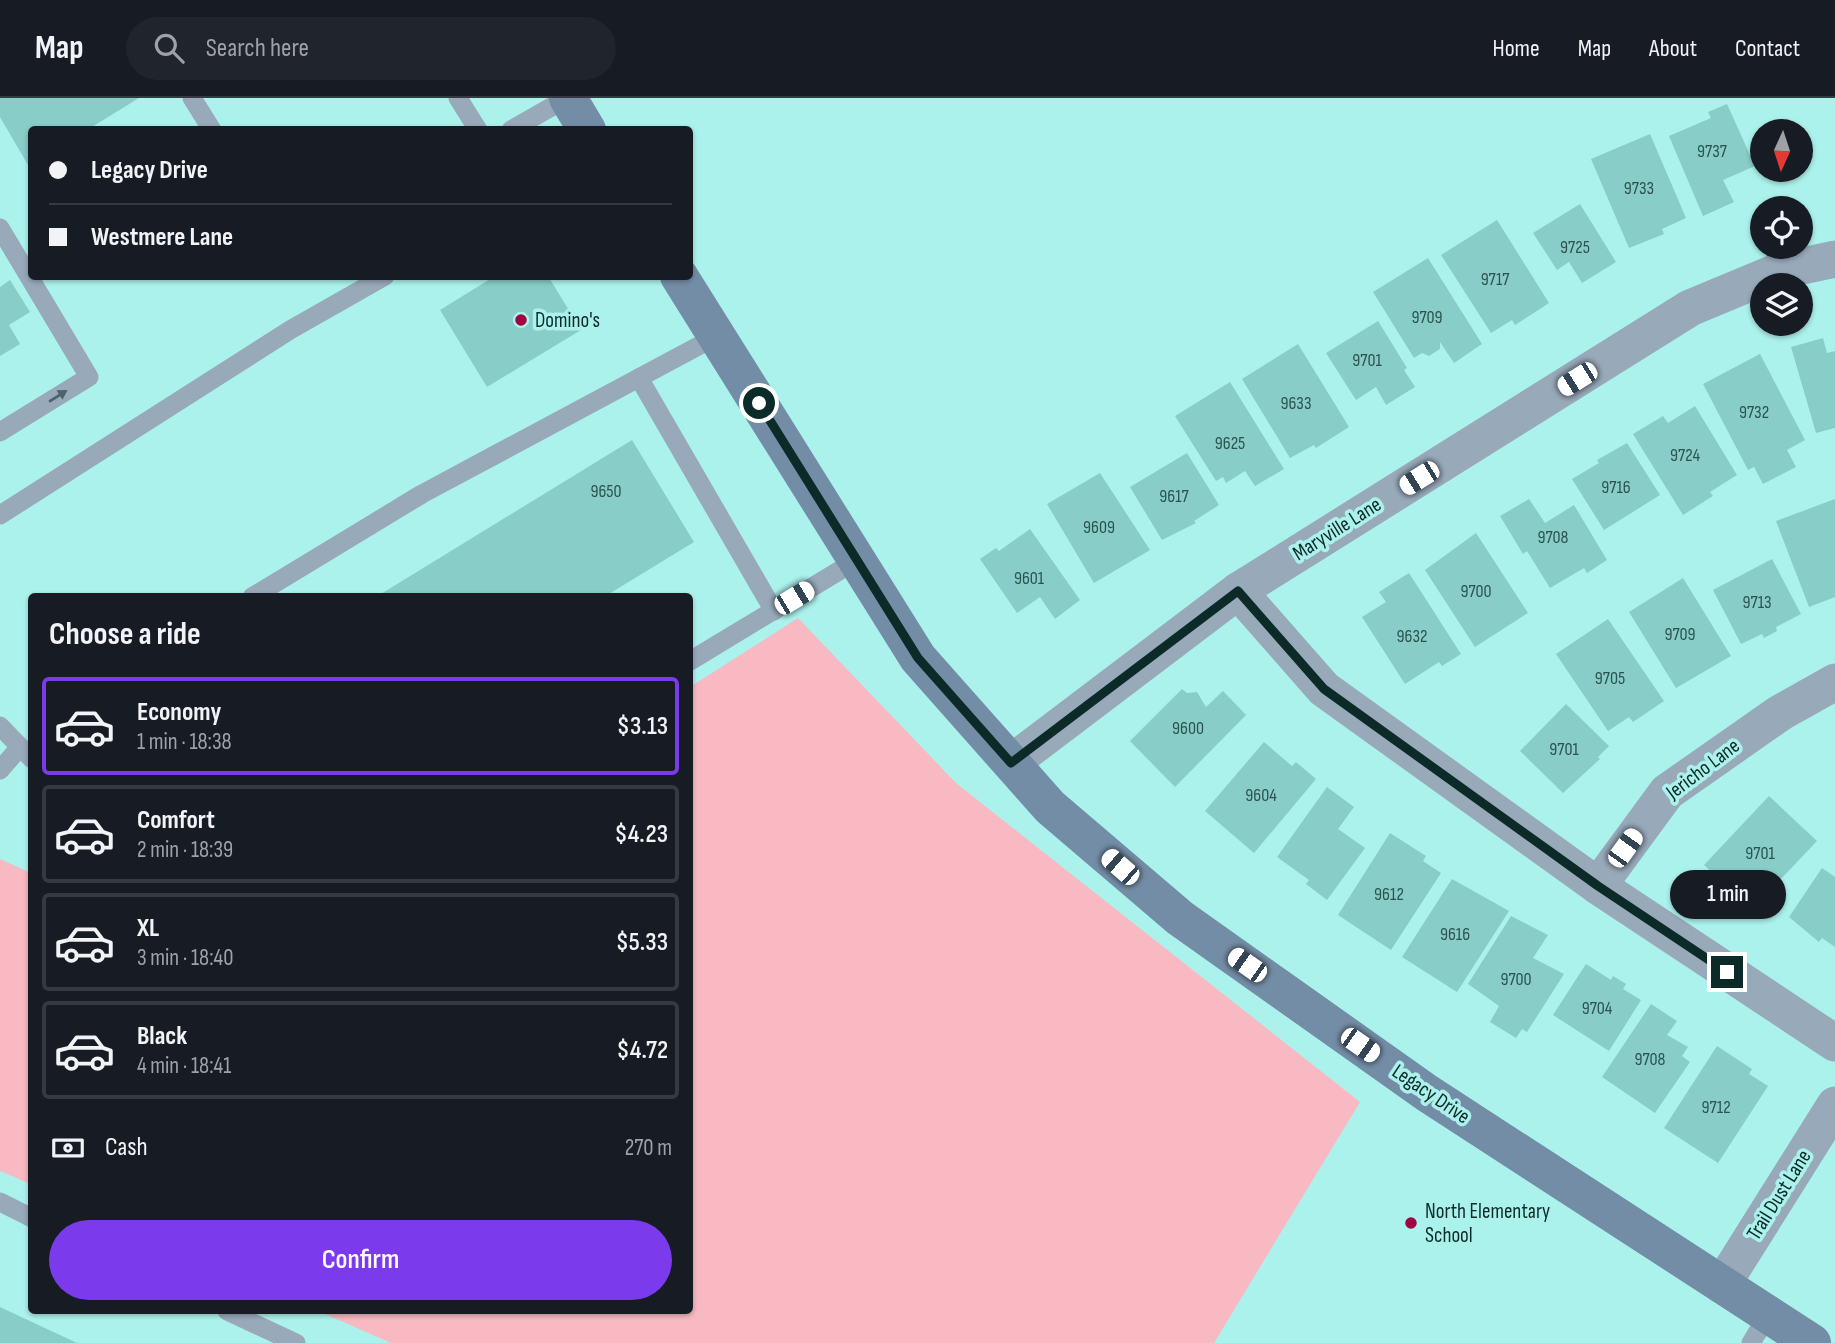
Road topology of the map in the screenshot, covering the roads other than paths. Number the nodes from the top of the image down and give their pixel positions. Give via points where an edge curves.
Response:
1 (192, 98) edge
2 (458, 98) edge
3 (567, 98) edge
4 (210, 126) edge
5 (476, 126) edge
6 (518, 126) edge
7 (584, 126) edge
8 (0, 228) edge
9 (1835, 259) edge
10 (28, 275) edge
11 (31, 280) edge
12 (378, 280) edge
13 (682, 280) edge
14 (717, 336) junction
15 (639, 378) junction
16 (0, 432) edge
17 (0, 515) edge
18 (857, 560) junction
19 (1238, 591) junction
20 (259, 593) edge
21 (774, 611) junction
22 (693, 659) edge
23 (1835, 682) edge
24 (0, 726) edge
25 (26, 749) edge
26 (1011, 763) junction
27 (0, 770) edge
28 (1598, 886) junction
29 (1835, 1044) edge
30 (1835, 1105) edge
31 (0, 1202) edge
32 (28, 1216) edge
33 (1722, 1285) junction
34 (231, 1314) edge
35 (1759, 1329) edge
36 (259, 1335) edge
37 (296, 1343) edge
38 (1812, 1343) edge

1 - 4 lane
2 - 5 lane
3 - 6 lane
3 - 7 street
10 -> 8 lane
9 - 19 street, Maryville Lane via 1779,271 1690,308
16 -> 11 lane via 89,377
12 - 17 lane via 289,330
13 - 14 street, Legacy Drive
14 - 15 lane
14 - 18 street, Legacy Drive
15 - 20 lane via 422,494
15 - 21 lane
18 - 21 lane
18 - 26 street, Legacy Drive via 918,658
19 - 26 street, Maryville Lane
19 - 28 street via 1324,689
21 - 22 lane
23 - 28 street, Jericho Lane via 1780,713 1667,792
24 - 25 lane
25 - 27 lane
26 - 33 street, Legacy Drive via 1050,807 1180,918 1427,1093
28 - 29 street
30 - 33 street, Trail Dust Lane
31 - 32 lane
33 - 35 street, Legacy Drive
34 - 36 lane
35 - 38 street, Legacy Drive
36 - 37 lane

